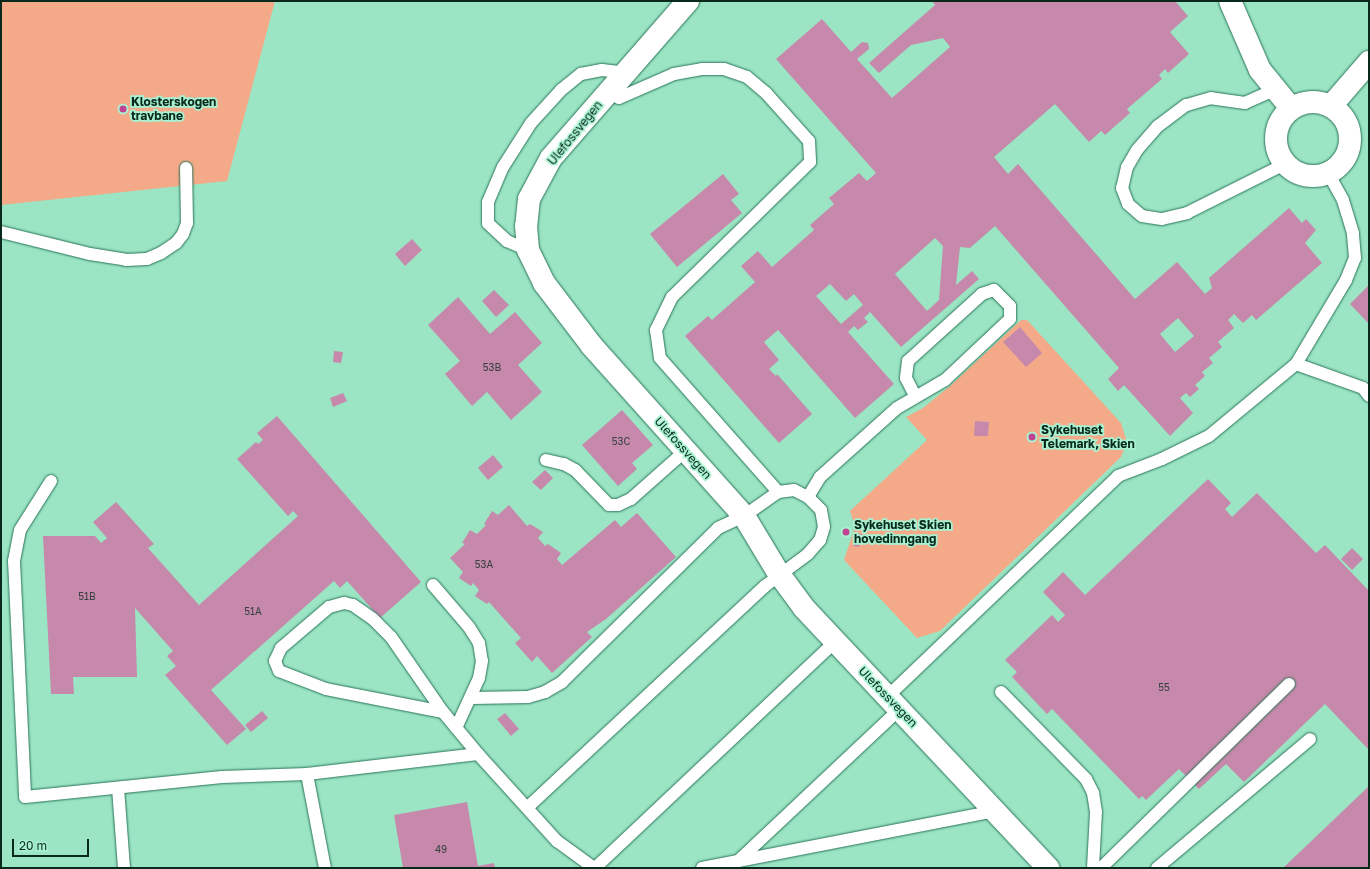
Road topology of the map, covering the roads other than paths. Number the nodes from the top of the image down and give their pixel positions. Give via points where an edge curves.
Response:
1 (688, 1) edge
2 (1230, 1) edge
3 (1369, 62) edge
4 (627, 72) junction
5 (1274, 90) junction
6 (610, 91) junction
7 (1331, 106) junction
8 (1291, 108) junction
9 (1285, 164) junction
10 (186, 168) dead end
11 (1328, 173) junction
12 (1, 232) edge
13 (528, 250) junction
14 (1296, 364) junction
15 (915, 396) junction
16 (1369, 396) edge
17 (686, 451) junction
18 (546, 460) dead end
19 (51, 481) dead end
20 (778, 492) junction
21 (808, 497) junction
22 (744, 516) junction
23 (779, 574) junction
24 (433, 585) dead end
25 (835, 642) junction
26 (1289, 684) dead end
27 (1001, 692) dead end
28 (472, 698) junction
29 (893, 704) junction
30 (443, 712) junction
31 (456, 728) junction
32 (1310, 739) dead end
33 (478, 754) junction
34 (308, 774) junction
35 (118, 788) junction
36 (528, 807) junction
37 (995, 811) junction
38 (738, 861) junction
39 (124, 868) edge
40 (325, 868) edge
41 (594, 868) edge
42 (702, 868) edge
43 (1048, 868) edge
44 (1093, 868) edge
45 (1101, 868) edge
46 (1157, 868) edge

1 - 4 street, Ulefossvegen
2 - 5 street via 1260,70
3 - 7 street
4 - 6 street, Ulefossvegen
4 - 13 lane via 602,70 581,74 561,90 531,123 502,167 488,202 488,223 507,242
5 - 8 street
5 - 9 lane via 1245,103 1211,98 1186,105 1157,127 1137,150 1127,167 1122,188 1128,204 1142,216 1162,219 1187,213
6 - 13 street, Ulefossvegen via 551,158 529,199 526,226
6 - 20 lane via 619,98 674,74 702,69 724,69 747,77 766,93 809,141 810,162 672,297 656,330 660,358
7 - 8 street via 1318,102 1304,103
7 - 11 street via 1343,117 1349,131 1349,147 1342,161
8 - 9 street via 1280,120 1276,135 1277,151
9 - 11 street via 1298,173 1313,176
10 - 12 lane via 187,223 183,234 176,243 147,259 126,260 90,254
11 - 14 lane via 1343,200 1353,233 1355,258 1346,280
13 - 17 street, Ulefossvegen via 544,283 592,346
14 - 16 lane via 1363,388
14 - 29 lane via 1209,436 1162,459 1118,476
15 - 15 lane via 945,380 1010,319 1010,306 994,290 982,294 908,361 906,378
15 - 21 lane via 897,408 820,478
17 - 18 lane via 631,498 618,505 609,505 575,470 564,464
17 - 22 street, Ulefossvegen
19 - 35 lane via 20,530 14,561 25,797
20 - 21 lane via 794,490
20 - 22 lane
21 - 23 lane via 820,510 824,527 820,540 808,554
22 - 23 street, Ulefossvegen
22 - 28 lane via 718,528 562,682 545,692 528,697
23 - 25 street, Ulefossvegen via 804,608
23 - 36 lane
24 - 28 lane via 469,627 479,643 482,661
25 - 29 street, Ulefossvegen
25 - 41 lane
26 - 45 lane
27 - 44 lane via 1086,779 1093,793 1096,812
28 - 31 lane
29 - 37 street, Ulefossvegen
29 - 38 lane
30 - 30 lane via 391,637 373,619 353,605 344,603 329,606 281,648 275,661 279,671 326,689
30 - 31 lane
31 - 33 lane
32 - 46 lane
33 - 34 lane
33 - 36 lane
34 - 35 lane via 222,777
34 - 40 lane
35 - 39 lane
36 - 41 lane via 557,841
37 - 38 lane
37 - 43 street, Ulefossvegen
38 - 42 lane

